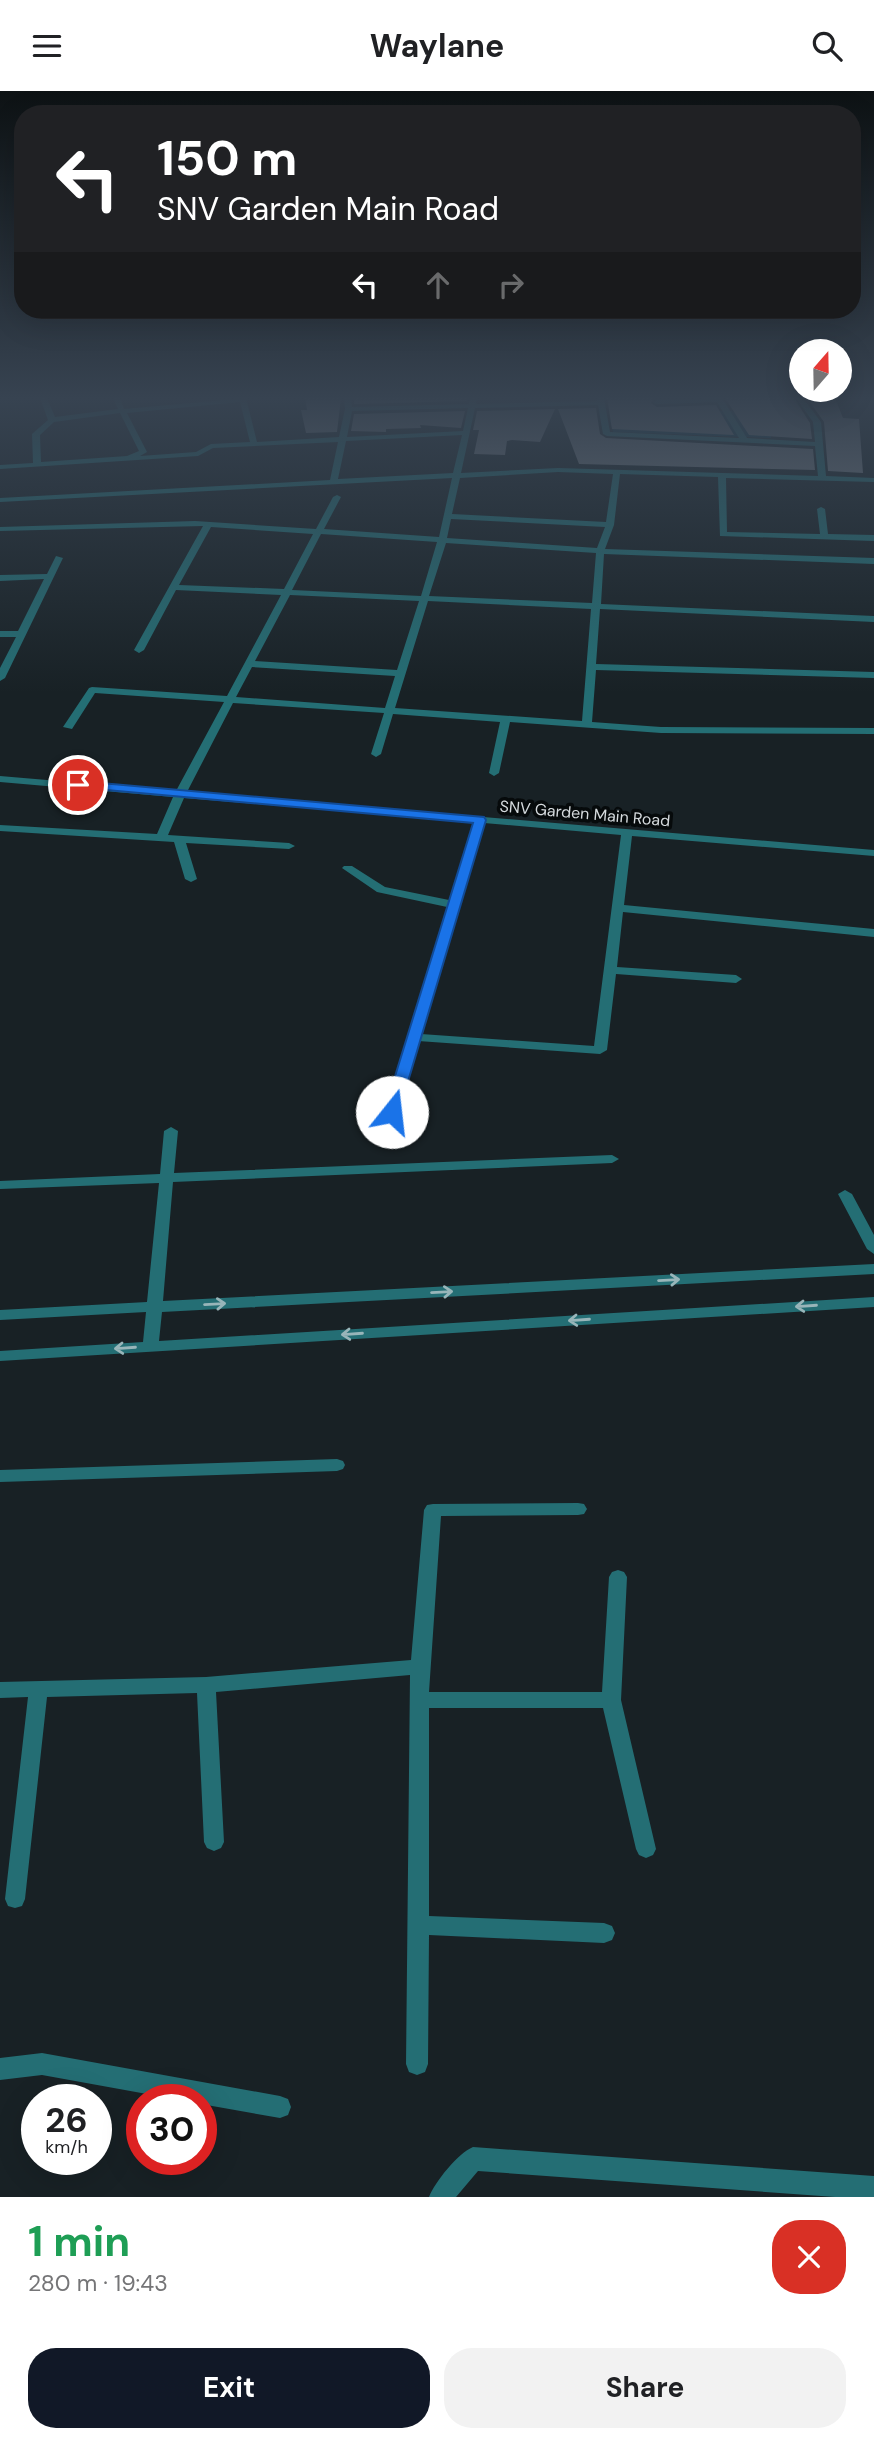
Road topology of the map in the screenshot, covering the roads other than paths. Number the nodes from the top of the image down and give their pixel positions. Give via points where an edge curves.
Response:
1 (62, 496) edge
2 (451, 496) edge
3 (614, 496) edge
4 (722, 496) edge
5 (337, 497) dead end
6 (0, 500) edge
7 (821, 509) dead end
8 (447, 516) junction
9 (208, 524) junction
10 (610, 525) junction
11 (0, 529) edge
12 (318, 532) junction
13 (824, 537) junction
14 (874, 538) edge
15 (442, 541) junction
16 (600, 551) junction
17 (59, 558) dead end
18 (874, 561) edge
19 (52, 576) junction
20 (0, 578) edge
21 (174, 587) junction
22 (287, 592) junction
23 (424, 599) junction
24 (596, 608) junction
25 (874, 619) edge
26 (0, 634) edge
27 (22, 634) junction
28 (0, 647) edge
29 (15, 647) junction
30 (139, 650) dead end
31 (250, 664) junction
32 (591, 667) junction
33 (401, 673) junction
34 (874, 675) edge
35 (0, 678) edge
36 (231, 700) junction
37 (390, 711) junction
38 (506, 719) junction
39 (587, 725) junction
40 (68, 727) dead end
41 (874, 731) edge
42 (376, 754) dead end
43 (494, 773) dead end
44 (0, 779) edge
45 (181, 792) junction
46 (480, 820) junction
47 (0, 828) edge
48 (627, 833) junction
49 (161, 838) junction
50 (179, 839) junction
51 (289, 846) dead end
52 (874, 853) edge
53 (348, 868) dead end
54 (191, 879) dead end
55 (454, 905) junction
56 (618, 908) junction
57 (874, 933) edge
58 (610, 970) junction
59 (736, 979) dead end
60 (414, 1037) junction
61 (392, 1112) dead end
62 (171, 1131) dead end
63 (612, 1159) dead end
64 (169, 1178) junction
65 (0, 1185) edge
66 (845, 1194) dead end
67 (874, 1249) edge
68 (874, 1269) edge
69 (874, 1302) edge
70 (155, 1307) junction
71 (0, 1315) edge
72 (151, 1346) junction
73 (0, 1356) edge
74 (337, 1465) dead end
75 (0, 1476) edge
76 (578, 1509) dead end
77 (618, 1577) dead end
78 (420, 1667) junction
79 (205, 1685) junction
80 (38, 1689) junction
81 (0, 1690) edge
82 (419, 1700) junction
83 (611, 1700) junction
84 (214, 1842) dead end
85 (646, 1849) dead end
86 (15, 1899) dead end
87 (418, 1926) junction
88 (604, 1933) dead end
89 (417, 2064) dead end
90 (0, 2069) edge
91 (280, 2107) dead end
92 (874, 2188) edge
93 (441, 2197) edge

1 - 6 street
2 - 8 street
3 - 10 street
4 - 13 street via 723,534
5 - 12 street
7 - 13 street
8 - 10 street
8 - 15 street
9 - 11 street
9 - 12 street
9 - 21 street
10 - 16 street
12 - 15 street
12 - 22 street
13 - 14 street
15 - 16 street
15 - 23 street
16 - 18 street
16 - 24 street
17 - 19 street
19 - 20 street
19 - 27 street
21 - 22 street
21 - 30 street
22 - 23 street
22 - 31 street
23 - 24 street
23 - 33 street
24 - 25 street
24 - 32 street
26 - 27 street
27 - 29 street
28 - 29 street
29 - 35 street
31 - 33 street
31 - 36 street
32 - 34 street
32 - 39 street
33 - 37 street
36 - 37 street
36 - 40 street via 92,690
36 - 45 street
37 - 38 street
37 - 42 street
38 - 39 street
38 - 43 street
39 - 41 street
44 - 45 street, SNV Garden Main Road
45 - 46 street, SNV Garden Main Road
45 - 49 street
46 - 48 street, SNV Garden Main Road
46 - 55 street
47 - 49 street
48 - 52 street, SNV Garden Main Road
48 - 56 street
49 - 50 street
50 - 51 street
50 - 54 street
53 - 55 street via 381,890
55 - 60 street
56 - 57 street
56 - 58 street
58 - 59 street
58 - 60 street via 600,1050
60 - 61 street
62 - 64 street
63 - 64 street
64 - 65 street
64 - 70 street
66 - 67 street
70 -> 68 street
69 -> 72 street
70 - 71 street
70 - 72 street
72 -> 73 street
74 - 75 street
76 - 78 street via 433,1510
77 - 83 street
78 - 79 street
78 - 82 street
79 - 80 street
79 - 84 street
80 - 81 street
80 - 86 street
82 - 83 street
82 - 87 street
83 - 85 street
87 - 88 street
87 - 89 street
90 - 91 street via 41,2064
92 - 93 street via 473,2159

